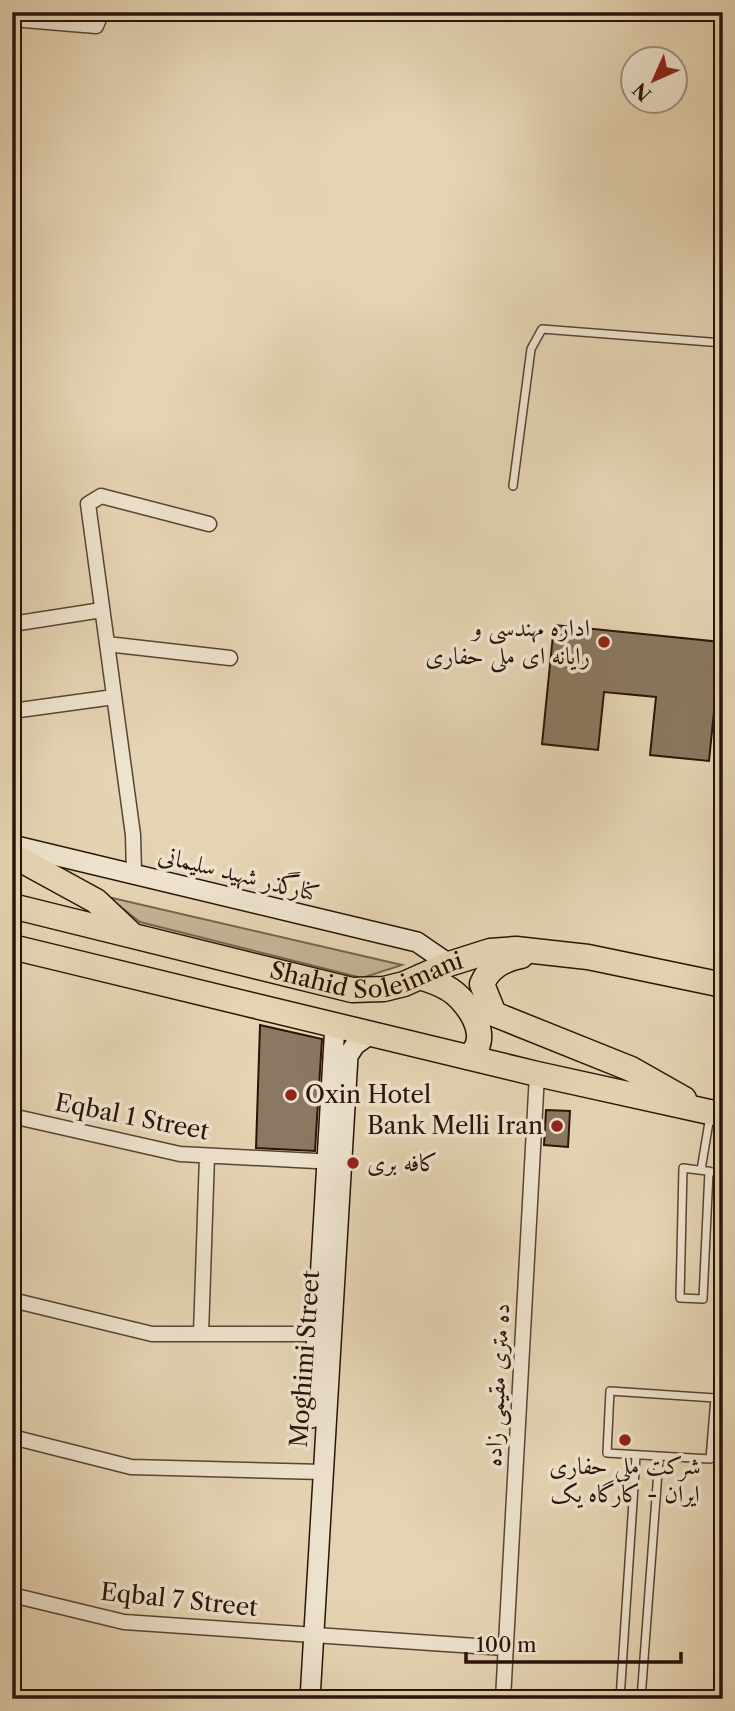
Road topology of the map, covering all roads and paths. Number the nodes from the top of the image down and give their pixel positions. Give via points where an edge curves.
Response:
1 (102, 12) edge
2 (12, 19) edge
3 (723, 343) edge
4 (513, 486) dead end
5 (209, 524) dead end
6 (102, 610) junction
7 (12, 624) edge
8 (107, 644) junction
9 (230, 658) dead end
10 (114, 697) junction
11 (12, 711) edge
12 (12, 845) edge
13 (12, 855) edge
14 (134, 873) junction
15 (12, 906) edge
16 (134, 936) junction
17 (12, 947) edge
18 (542, 953) junction
19 (449, 964) junction
20 (420, 977) junction
21 (723, 985) edge
22 (335, 1024) junction
23 (372, 1033) junction
24 (468, 1057) junction
25 (537, 1074) junction
26 (710, 1112) edge
27 (12, 1116) edge
28 (207, 1156) junction
29 (335, 1162) junction
30 (705, 1171) junction
31 (723, 1174) edge
32 (12, 1300) edge
33 (201, 1334) junction
34 (324, 1334) junction
35 (12, 1437) edge
36 (636, 1456) junction
37 (659, 1458) junction
38 (316, 1471) junction
39 (12, 1595) edge
40 (306, 1636) junction
41 (505, 1648) junction
42 (298, 1699) edge
43 (310, 1699) edge
44 (503, 1699) edge
45 (620, 1699) edge
46 (641, 1699) edge

1 - 2 street via 96,26
3 - 4 lane via 542,329 531,349
5 - 6 street via 101,496 88,504
6 - 7 street
6 - 8 street
8 - 9 street
8 - 10 street
10 - 11 street
10 - 14 street
12 - 14 main road, کنارگذر شهید سلیمانی
13 - 16 highway via 96,901
14 - 19 main road, کنارگذر شهید سلیمانی via 417,942
15 - 16 highway, Shahid Soleimani
16 - 20 highway, Shahid Soleimani via 352,990 384,989
17 - 22 highway, Shahid Soleimani
18 - 19 highway, Shahid Soleimani via 490,951
18 - 21 highway, Shahid Soleimani via 588,957
18 - 26 highway via 515,957 486,974 482,984 494,1014 631,1069
19 - 20 highway, Shahid Soleimani
20 - 24 highway via 448,988 473,1015 480,1039
22 - 23 highway, Shahid Soleimani
22 - 29 main road, Moghimi Street
23 - 24 highway, Shahid Soleimani
23 - 29 main road, Moghimi Street via 348,1056
24 - 25 highway, Shahid Soleimani
25 - 26 highway, Shahid Soleimani
25 - 41 street, ده متری مقیمی زاده
26 - 30 lane
27 - 28 street, Eqbal 1 Street
28 - 29 street, Eqbal 1 Street
28 - 33 street
29 - 34 main road, Moghimi Street
30 - 30 lane via 683,1168 680,1298 703,1299
30 - 31 lane
32 - 33 street via 152,1334
33 - 34 street
34 - 38 main road, Moghimi Street
35 - 38 street via 131,1467
36 - 37 lane
36 - 37 lane via 607,1453 610,1391 715,1398 710,1459
36 - 45 lane
37 - 46 lane
38 - 40 main road, Moghimi Street
39 - 40 street, Eqbal 7 Street via 124,1622
40 - 41 street, Eqbal 7 Street
40 - 42 main road, Moghimi Street
40 - 43 main road, Moghimi Street
41 - 44 street, ده متری مقیمی زاده

